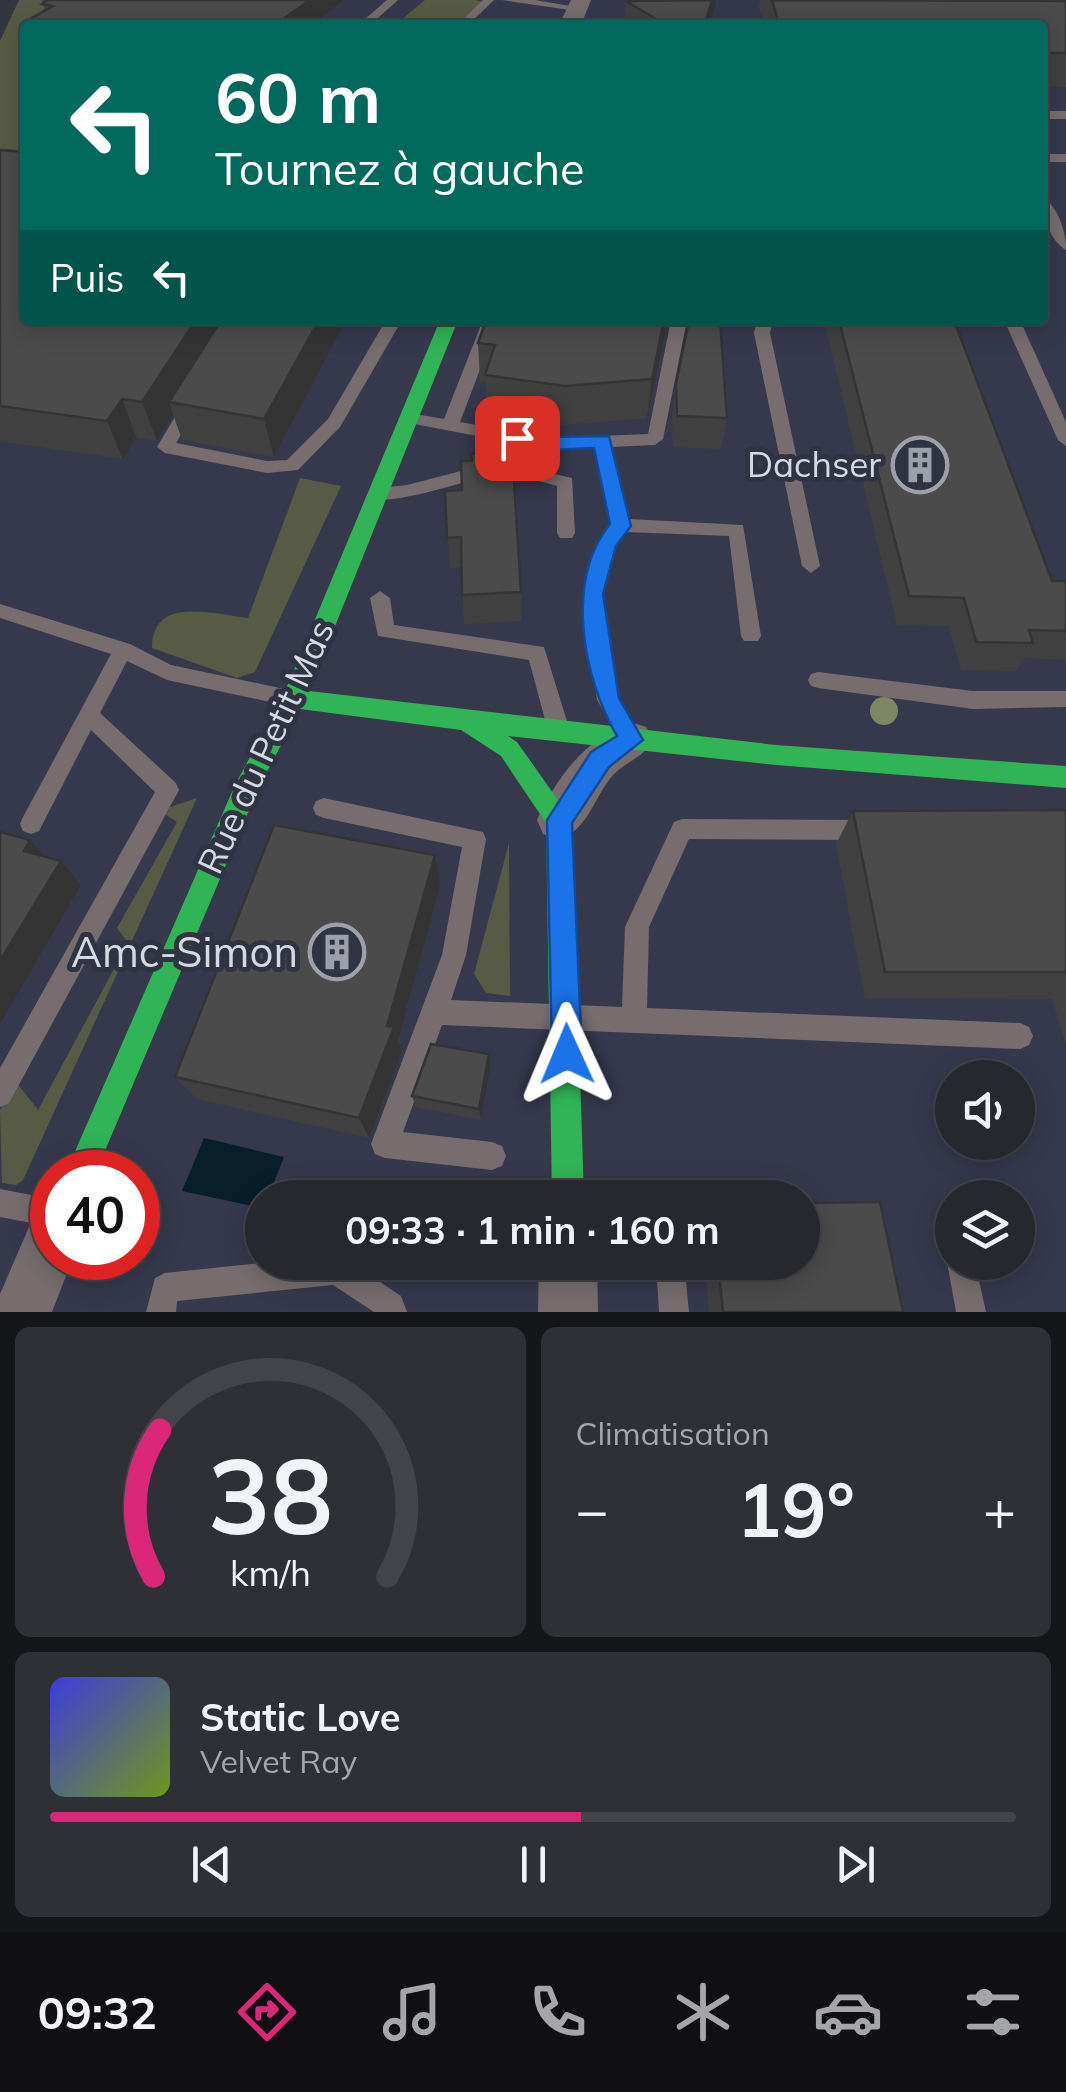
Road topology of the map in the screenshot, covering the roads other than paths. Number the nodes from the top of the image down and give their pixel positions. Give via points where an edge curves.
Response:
1 (394, 0) edge
2 (489, 0) edge
3 (507, 0) edge
4 (576, 11) edge
5 (369, 20) edge
6 (467, 20) edge
7 (1048, 212) edge
8 (1066, 246) edge
9 (391, 325) edge
10 (442, 325) edge
11 (489, 325) edge
12 (678, 325) edge
13 (764, 325) edge
14 (1014, 325) edge
15 (204, 383) edge
16 (409, 418) junction
17 (450, 426) junction
18 (1066, 440) edge
19 (602, 441) junction
20 (377, 494) junction
21 (621, 526) junction
22 (566, 533) dead end
23 (812, 566) dead end
24 (380, 598) dead end
25 (0, 611) edge
26 (751, 636) dead end
27 (123, 650) junction
28 (818, 680) dead end
29 (294, 698) junction
30 (1066, 699) edge
31 (88, 715) junction
32 (469, 723) junction
33 (559, 733) junction
34 (631, 740) junction
35 (1066, 777) edge
36 (324, 808) dead end
37 (560, 820) junction
38 (31, 824) dead end
39 (893, 830) edge
40 (434, 1012) junction
41 (567, 1019) junction
42 (634, 1021) junction
43 (1020, 1036) dead end
44 (0, 1094) edge
45 (90, 1150) edge
46 (492, 1156) dead end
47 (568, 1180) edge
48 (0, 1203) edge
49 (30, 1209) edge
50 (35, 1280) edge
51 (568, 1280) edge
52 (671, 1280) edge
53 (964, 1280) edge
54 (22, 1312) edge
55 (161, 1312) edge
56 (392, 1312) edge
57 (568, 1312) edge
58 (674, 1312) edge
59 (971, 1312) edge

1 - 5 lane
2 - 6 lane
3 - 4 lane
7 - 8 lane
9 - 15 lane via 334,422 292,466 165,447
10 - 16 street, Rue du Petit Mas
11 - 17 lane
12 - 19 lane via 655,438
13 - 23 lane
14 - 18 lane
16 - 17 lane
16 - 20 street, Rue du Petit Mas
17 - 19 lane via 550,444
19 - 21 lane
20 - 22 lane via 402,494 488,470 525,470 566,482
20 - 29 street, Rue du Petit Mas
21 - 26 lane via 738,530
21 - 34 lane via 606,544 592,594 608,700
24 - 33 lane via 385,631 537,653
25 - 27 lane
27 - 29 lane via 167,672
27 - 31 lane
28 - 30 lane via 974,700
29 - 32 street
29 - 45 street, Rue du Petit Mas via 246,785
31 - 38 lane
31 - 44 lane via 168,790
32 - 33 street
32 - 37 street via 509,749
33 - 34 street
34 - 35 street
34 - 37 street via 600,760
36 - 40 lane via 475,839 454,955
37 - 41 street
39 - 42 lane via 682,829 637,927
40 - 41 lane
40 - 46 lane via 385,1144
41 - 42 lane
41 - 47 street
42 - 43 lane
48 - 49 lane
50 - 54 street
51 - 57 street
52 - 58 lane
53 - 59 lane
55 - 56 lane via 165,1288 336,1270

